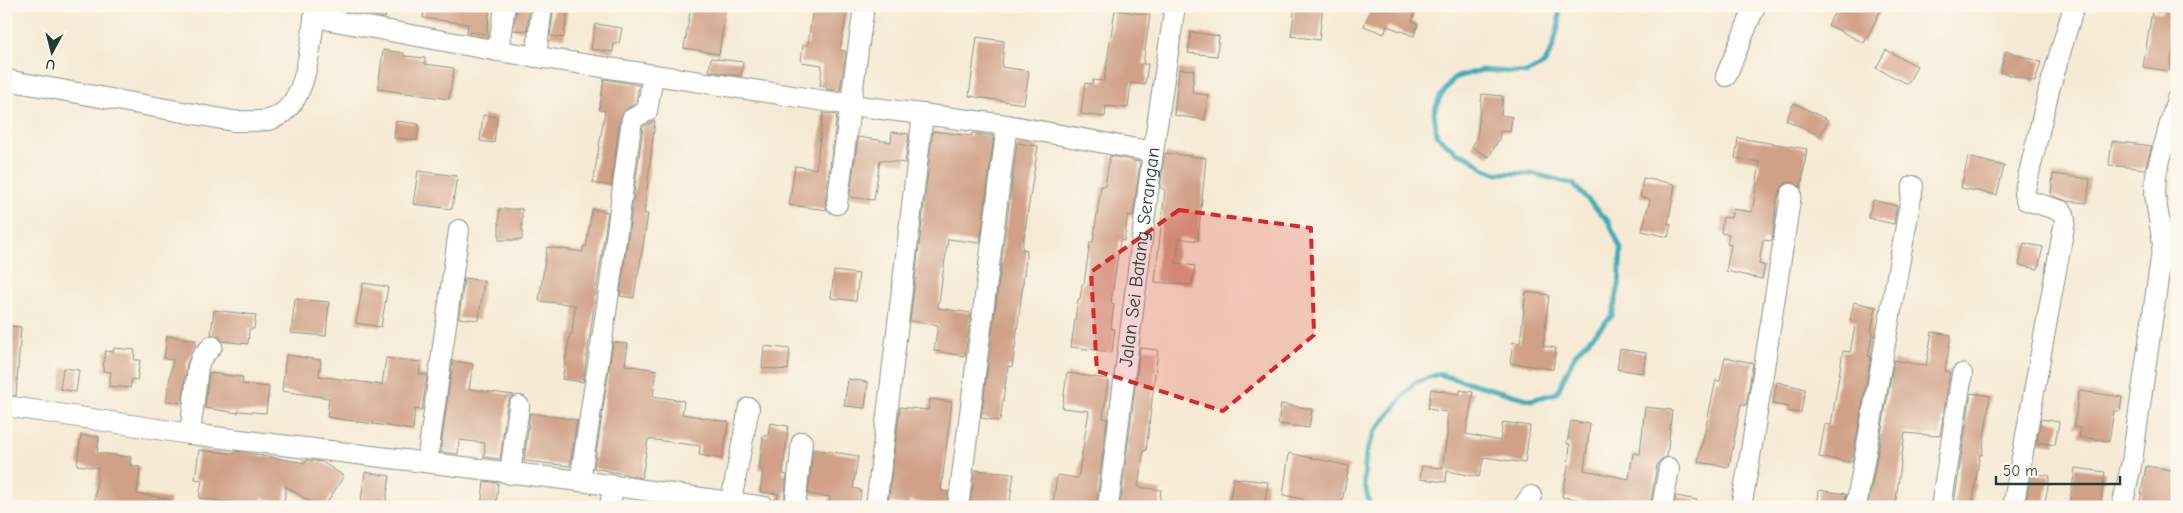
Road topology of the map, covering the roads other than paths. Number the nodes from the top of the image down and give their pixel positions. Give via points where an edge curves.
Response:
1 (504, 6) edge
2 (542, 6) edge
3 (864, 6) edge
4 (1175, 6) edge
5 (1755, 6) edge
6 (2074, 6) edge
7 (315, 11) edge
8 (498, 51) junction
9 (536, 57) junction
10 (653, 76) junction
11 (1726, 76) dead end
12 (6, 80) edge
13 (2177, 99) edge
14 (851, 105) junction
15 (923, 114) junction
16 (1008, 125) junction
17 (1153, 152) junction
18 (1913, 186) dead end
19 (1790, 194) dead end
20 (837, 204) dead end
21 (459, 230) dead end
22 (212, 346) dead end
23 (1962, 374) dead end
24 (6, 406) edge
25 (519, 406) dead end
26 (748, 408) dead end
27 (190, 434) junction
28 (802, 442) dead end
29 (427, 462) junction
30 (1669, 468) dead end
31 (510, 474) junction
32 (580, 480) junction
33 (613, 485) junction
34 (731, 501) junction
35 (701, 502) edge
36 (610, 507) edge
37 (765, 507) edge
38 (795, 507) edge
39 (876, 507) edge
40 (958, 507) edge
41 (1108, 507) edge
42 (1662, 507) edge
43 (1741, 507) edge
44 (1856, 507) edge
45 (1941, 507) edge
46 (2013, 507) edge
47 (2122, 507) edge

1 - 8 street
2 - 9 street
3 - 14 street
4 - 17 street, Jalan Sei Batang Serangan
5 - 11 street
6 - 46 street via 2049,90 2024,194 2026,200 2062,210 2065,221
7 - 8 street
7 - 12 street via 304,80 297,98 270,120 233,120
8 - 9 street
9 - 10 street
10 - 14 street
10 - 32 street via 647,111 632,119
13 - 47 street via 2156,174 2155,195 2163,244
14 - 15 street
14 - 20 street
15 - 16 street
15 - 39 street
16 - 17 street
16 - 40 street
17 - 41 street, Jalan Sei Batang Serangan
18 - 44 street
19 - 43 street
21 - 29 street
22 - 27 street via 198,368
23 - 45 street
24 - 27 street
25 - 31 street
26 - 34 street
27 - 29 street
28 - 38 street
29 - 31 street
30 - 42 street
31 - 32 street
32 - 33 street
33 - 35 street
33 - 36 street
34 - 35 street
34 - 37 street

